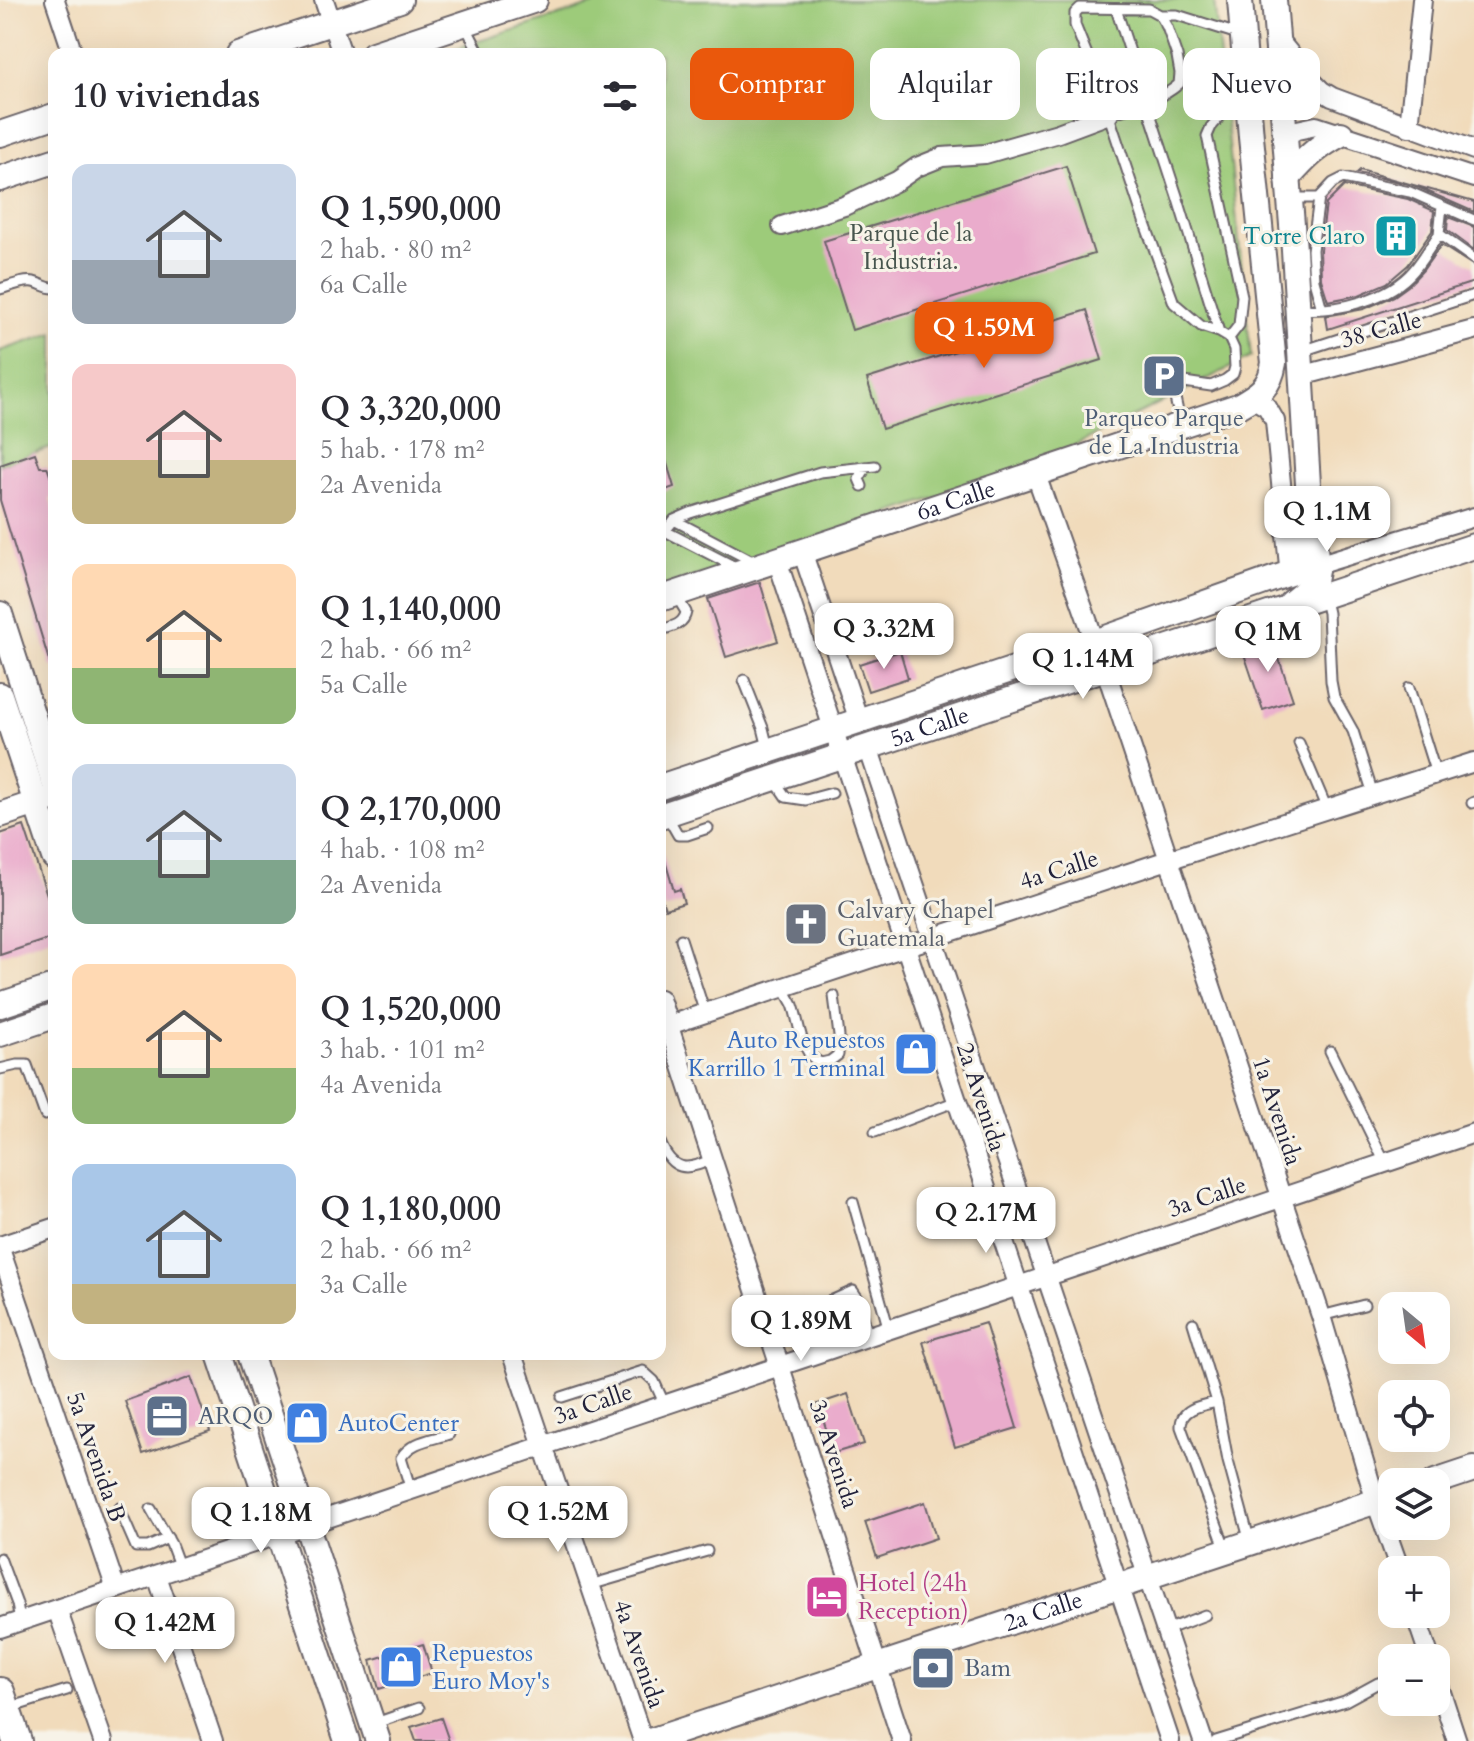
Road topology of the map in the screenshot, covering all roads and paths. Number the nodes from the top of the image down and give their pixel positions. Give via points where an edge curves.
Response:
1 (55, 0) edge
2 (400, 0) edge
3 (535, 0) edge
4 (1240, 0) edge
5 (1274, 0) edge
6 (1422, 0) edge
7 (1116, 9) junction
8 (327, 12) edge
9 (1160, 15) junction
10 (464, 24) junction
11 (1243, 36) junction
12 (1277, 38) junction
13 (71, 48) edge
14 (251, 48) edge
15 (340, 48) edge
16 (391, 48) edge
17 (477, 48) edge
18 (1084, 48) edge
19 (1129, 48) edge
20 (1244, 48) edge
21 (1167, 93) edge
22 (48, 118) edge
23 (1093, 120) edge
24 (1111, 120) edge
25 (1153, 120) edge
26 (1217, 120) edge
27 (1250, 120) edge
28 (1409, 127) junction
29 (0, 134) edge
30 (1341, 134) junction
31 (1285, 136) junction
32 (1251, 137) junction
33 (1474, 150) edge
34 (48, 163) edge
35 (1474, 178) edge
36 (0, 179) edge
37 (1289, 188) junction
38 (1319, 198) junction
39 (1442, 206) junction
40 (1474, 220) edge
41 (782, 226) dead end
42 (1439, 234) junction
43 (1303, 250) junction
44 (1474, 259) edge
45 (48, 288) edge
46 (0, 289) edge
47 (1474, 295) edge
48 (1297, 308) junction
49 (1322, 309) junction
50 (1474, 330) edge
51 (1219, 332) junction
52 (1229, 338) junction
53 (1300, 351) junction
54 (1301, 376) junction
55 (1252, 398) junction
56 (1181, 425) junction
57 (1035, 472) junction
58 (862, 486) dead end
59 (1474, 517) edge
60 (674, 520) junction
61 (666, 528) edge
62 (666, 532) edge
63 (1474, 546) edge
64 (802, 551) junction
65 (1299, 564) junction
66 (760, 565) junction
67 (668, 596) edge
68 (1324, 596) junction
69 (1282, 609) junction
70 (0, 614) edge
71 (666, 628) edge
72 (1095, 642) junction
73 (1105, 668) junction
74 (744, 680) dead end
75 (1409, 688) dead end
76 (0, 695) edge
77 (859, 721) junction
78 (5, 727) edge
79 (833, 730) junction
80 (1299, 743) dead end
81 (868, 747) junction
82 (769, 751) junction
83 (842, 756) junction
84 (1474, 762) edge
85 (48, 763) edge
86 (1436, 774) junction
87 (773, 778) junction
88 (666, 785) edge
89 (832, 793) dead end
90 (1373, 794) junction
91 (45, 800) edge
92 (1327, 809) junction
93 (666, 814) edge
94 (0, 815) edge
95 (666, 819) edge
96 (708, 828) dead end
97 (1168, 860) junction
98 (932, 938) junction
99 (681, 939) dead end
100 (905, 946) junction
101 (783, 987) junction
102 (48, 989) edge
103 (834, 996) dead end
104 (0, 1005) edge
105 (705, 1013) junction
106 (48, 1018) edge
107 (666, 1025) edge
108 (666, 1032) edge
109 (0, 1034) edge
110 (1330, 1051) dead end
111 (0, 1069) edge
112 (957, 1101) junction
113 (45, 1115) dead end
114 (875, 1132) dead end
115 (1474, 1133) edge
116 (666, 1156) edge
117 (712, 1159) junction
118 (1385, 1163) junction
119 (1281, 1197) junction
120 (853, 1202) dead end
121 (48, 1230) edge
122 (0, 1247) edge
123 (1047, 1276) junction
124 (1018, 1286) junction
125 (1364, 1305) dead end
126 (1321, 1316) junction
127 (1193, 1323) dead end
128 (768, 1329) junction
129 (889, 1330) junction
130 (868, 1336) junction
131 (221, 1360) edge
132 (252, 1360) edge
133 (514, 1360) edge
134 (780, 1366) junction
135 (562, 1397) dead end
136 (1217, 1402) junction
137 (665, 1405) junction
138 (449, 1434) dead end
139 (543, 1446) junction
140 (1474, 1469) edge
141 (1450, 1477) edge
142 (1378, 1482) edge
143 (411, 1490) junction
144 (1378, 1501) edge
145 (119, 1508) dead end
146 (151, 1509) dead end
147 (307, 1525) junction
148 (279, 1535) junction
149 (168, 1538) junction
150 (1250, 1542) junction
151 (1226, 1550) junction
152 (707, 1551) dead end
153 (0, 1558) edge
154 (180, 1568) junction
155 (157, 1576) junction
156 (1148, 1576) junction
157 (590, 1585) junction
158 (1118, 1586) junction
159 (116, 1589) junction
160 (57, 1609) junction
161 (335, 1609) junction
162 (1205, 1615) dead end
163 (307, 1618) junction
164 (20, 1621) junction
165 (0, 1628) edge
166 (1166, 1630) junction
167 (878, 1666) junction
168 (1378, 1683) edge
169 (67, 1690) dead end
170 (2, 1707) edge
171 (419, 1708) dead end
172 (1449, 1716) edge
173 (376, 1733) edge
174 (7, 1741) edge
175 (17, 1741) edge
176 (103, 1741) edge
177 (213, 1741) edge
178 (347, 1741) edge
179 (643, 1741) edge
180 (650, 1741) edge
181 (902, 1741) edge
182 (1170, 1741) edge
183 (1203, 1741) edge
184 (1216, 1741) edge
185 (1457, 1741) edge

1 - 13 street
2 - 8 main road
3 - 10 main road
4 - 11 main road
5 - 12 main road
6 - 28 street
7 - 9 lane via 1149,9
7 - 18 lane via 1080,8 1075,13
7 - 19 lane
8 - 14 main road
8 - 15 street
9 - 11 lane via 1177,15
9 - 21 lane via 1180,73 1179,84
10 - 16 main road
10 - 17 lane
11 - 20 main road
12 - 28 street via 1322,91
12 - 31 main road
22 - 29 main road
23 - 41 street via 985,154 942,157 844,206
24 - 51 lane via 1174,303 1201,326
25 - 51 lane
26 - 52 lane via 1207,136 1209,152 1242,296 1239,325
27 - 32 main road
28 - 33 street
30 - 31 street via 1316,126
30 - 35 street
30 - 37 main road via 1315,150
31 - 32 main road via 1272,148
31 - 37 main road
32 - 55 main road via 1274,363 1264,390
34 - 36 main road
37 - 38 lane
37 - 43 main road
38 - 39 lane via 1343,178 1410,192
38 - 43 lane
39 - 40 lane
39 - 42 lane
42 - 44 lane
42 - 49 lane via 1394,288
43 - 48 main road
43 - 49 lane
45 - 46 lane via 23,282
47 - 53 lane
48 - 49 lane
48 - 53 main road
50 - 54 street, 38 Calle
51 - 52 lane
52 - 56 lane via 1236,360 1233,374 1225,380 1211,386 1168,378
53 - 54 main road
54 - 65 main road via 1309,501
55 - 56 main road, 6a Calle
55 - 65 street via 1267,407 1275,421
56 - 57 main road, 6a Calle
57 - 64 main road, 6a Calle
57 - 72 street
58 - 60 lane via 859,479 870,467 820,472
59 - 65 street, 5a Calle
60 - 61 lane
60 - 66 lane
62 - 66 lane
63 - 68 main road, 5a Calle
64 - 66 main road, 6a Calle
64 - 77 street
65 - 69 main road via 1314,582
65 - 72 main road, 5a Calle
66 - 67 main road, 6a Calle
66 - 79 street, 2a Avenida
67 - 71 lane via 686,612 678,625
68 - 69 main road, 5a Calle
68 - 90 lane via 1334,697 1353,731
69 - 73 main road, 5a Calle
70 - 85 main road
72 - 77 main road, 5a Calle
73 - 81 main road, 5a Calle
73 - 97 street, 1a Avenida
74 - 82 lane
75 - 86 lane
76 - 78 main road
77 - 79 main road, 5a Calle
78 - 91 main road
79 - 82 main road, 5a Calle
79 - 83 street, 2a Avenida
80 - 92 lane
81 - 83 main road, 5a Calle
81 - 98 street, 2a Avenida
82 - 88 main road, 5a Calle
83 - 87 main road, 5a Calle
83 - 100 street, 2a Avenida
84 - 86 street, 4a Calle
86 - 90 street, 4a Calle
87 - 89 lane via 786,797 806,800
87 - 93 main road, 5a Calle
90 - 92 street, 4a Calle
91 - 94 main road
92 - 97 street, 4a Calle
95 - 96 lane via 678,835
97 - 98 street, 4a Calle
97 - 119 street, 1a Avenida
98 - 100 street, 4a Calle
98 - 123 street, 2a Avenida
99 - 105 lane
100 - 101 street, 4a Calle
100 - 112 street, 2a Avenida
101 - 103 lane via 807,1050 821,1063 838,1055
101 - 105 street, 4a Calle
102 - 104 main road
105 - 107 street, 4a Calle
106 - 109 main road
108 - 117 street, 3a Avenida
110 - 118 lane
111 - 113 lane via 27,1065
112 - 114 lane
112 - 124 street, 2a Avenida
115 - 118 street, 3a Calle
116 - 117 lane via 679,1166 696,1167
117 - 128 street, 3a Avenida
118 - 119 street, 3a Calle
119 - 123 street, 3a Calle
119 - 126 street, 1a Avenida
120 - 129 lane
121 - 122 street
122 - 159 street, 5a Avenida B
123 - 124 street, 3a Calle
123 - 156 street, 2a Avenida
124 - 129 street, 3a Calle
124 - 158 street, 2a Avenida
125 - 126 lane
126 - 142 street, 1a Avenida
127 - 136 lane
128 - 130 lane via 853,1291
128 - 134 street, 3a Avenida
129 - 130 street, 3a Calle
130 - 134 street, 3a Calle
131 - 148 main road
132 - 147 main road
133 - 139 street, 4a Avenida
134 - 137 street, 3a Calle
134 - 167 street, 3a Avenida
135 - 137 lane via 643,1371
136 - 150 lane
136 - 151 lane via 1185,1413 1181,1427
137 - 139 street, 3a Calle
138 - 143 lane via 406,1450 401,1458
139 - 143 street, 3a Calle
139 - 157 street, 4a Avenida
140 - 141 main road
143 - 147 street, 3a Calle
144 - 150 main road, 2a Calle
145 - 149 lane via 136,1547
146 - 149 lane
147 - 148 street, 3a Calle
147 - 161 main road
148 - 154 street, 3a Calle
148 - 163 main road
149 - 154 lane
150 - 151 main road, 2a Calle
151 - 156 main road, 2a Calle
152 - 157 lane
153 - 164 lane
154 - 155 street, 3a Calle
155 - 159 street, 3a Calle
155 - 177 street
156 - 158 main road, 2a Calle
156 - 166 street, 2a Avenida
157 - 179 street, 4a Avenida
158 - 167 main road, 2a Calle
158 - 182 street, 2a Avenida
159 - 160 street, 3a Calle
160 - 164 street, 3a Calle
160 - 176 street
161 - 163 main road
161 - 173 main road
162 - 166 lane
163 - 178 main road
164 - 165 street, 3a Calle
166 - 183 street, 2a Avenida
167 - 180 main road, 2a Calle
167 - 181 street, 3a Avenida
168 - 184 lane via 1345,1701
169 - 170 lane
170 - 174 lane
170 - 175 main road
171 - 173 lane
172 - 185 street

